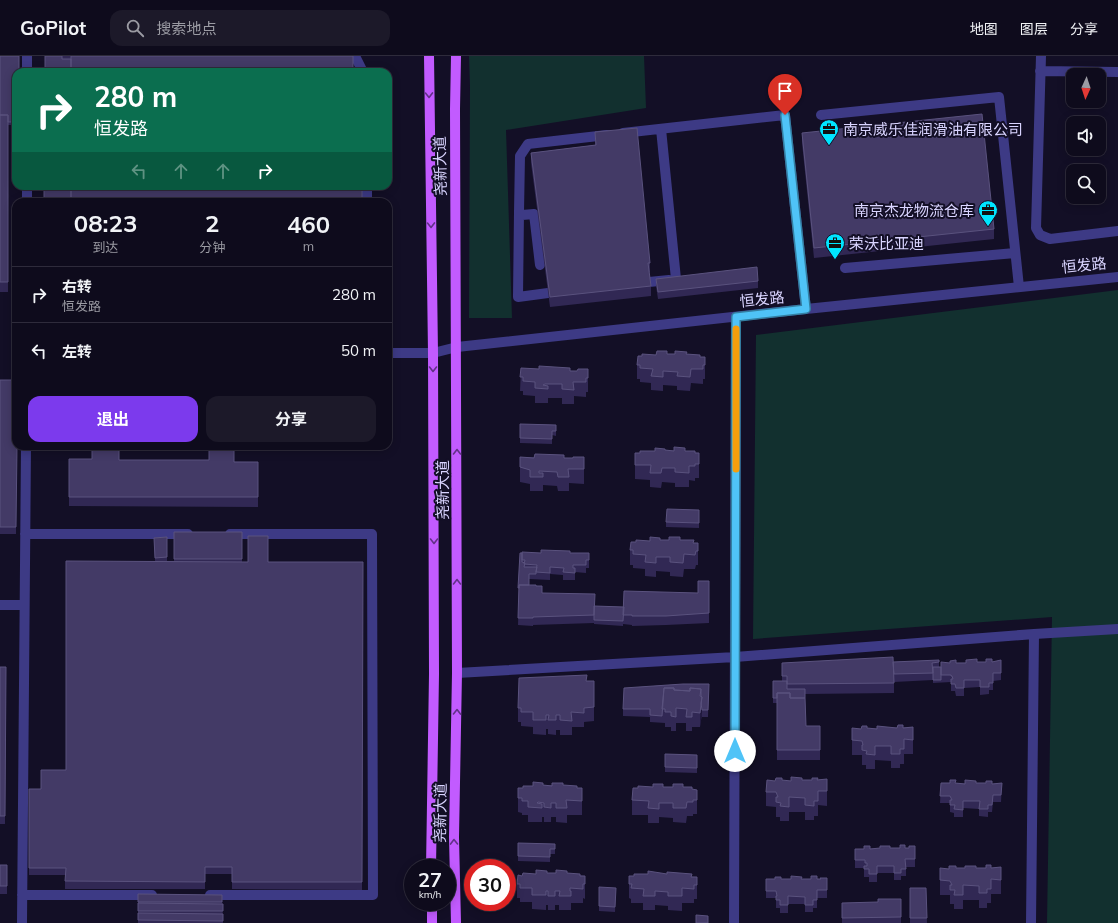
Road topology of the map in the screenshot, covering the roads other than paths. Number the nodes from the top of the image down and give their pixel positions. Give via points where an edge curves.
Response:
1 (27, 56) edge
2 (355, 56) edge
3 (429, 56) edge
4 (456, 56) edge
5 (1041, 56) edge
6 (27, 68) edge
7 (360, 68) edge
8 (1040, 71) junction
9 (1118, 72) edge
10 (821, 115) dead end
11 (661, 129) junction
12 (519, 212) junction
13 (1118, 231) edge
14 (1015, 253) junction
15 (540, 265) dead end
16 (845, 268) dead end
17 (1118, 277) edge
18 (649, 282) edge
19 (1019, 287) junction
20 (548, 293) edge
21 (806, 309) junction
22 (736, 317) junction
23 (457, 348) junction
24 (392, 353) edge
25 (433, 353) junction
26 (26, 450) edge
27 (25, 534) junction
28 (199, 534) edge
29 (222, 534) edge
30 (0, 605) edge
31 (24, 605) junction
32 (1118, 629) edge
33 (1034, 634) junction
34 (735, 657) junction
35 (457, 673) junction
36 (432, 859) edge
37 (22, 895) junction
38 (165, 895) edge
39 (197, 895) edge
40 (432, 911) edge
41 (22, 923) edge
42 (432, 923) edge
43 (456, 923) edge
44 (734, 923) edge
45 (1031, 923) edge

1 - 6 street
2 - 7 street
3 -> 25 main road, 尧新大道
4 - 23 main road, 尧新大道
5 - 8 street
8 - 9 street
8 - 13 street via 1036,228 1040,235 1050,239
10 - 14 street via 999,97
11 - 12 street via 528,144 520,156
11 - 18 street via 679,279
11 - 21 street via 785,115
12 - 15 street via 522,215 534,214
12 - 20 street via 518,297
14 - 16 street
14 - 19 street
17 - 19 street, 恒发路
19 - 21 street, 恒发路
21 - 22 street, 恒发路
22 - 23 street, 恒发路
22 - 34 street
23 - 25 street, 恒发路
35 -> 23 main road, 尧新大道
24 - 25 street, 恒发路
25 -> 36 main road, 尧新大道
26 - 27 street
27 - 28 street
27 - 31 street
29 - 39 street via 372,534 373,895
30 - 31 street
31 - 37 street
32 - 33 street
33 - 34 street
33 - 45 street
34 - 35 street
34 - 44 street
43 -> 35 main road, 尧新大道 via 454,837
37 - 38 street
37 - 41 street
40 - 42 main road

